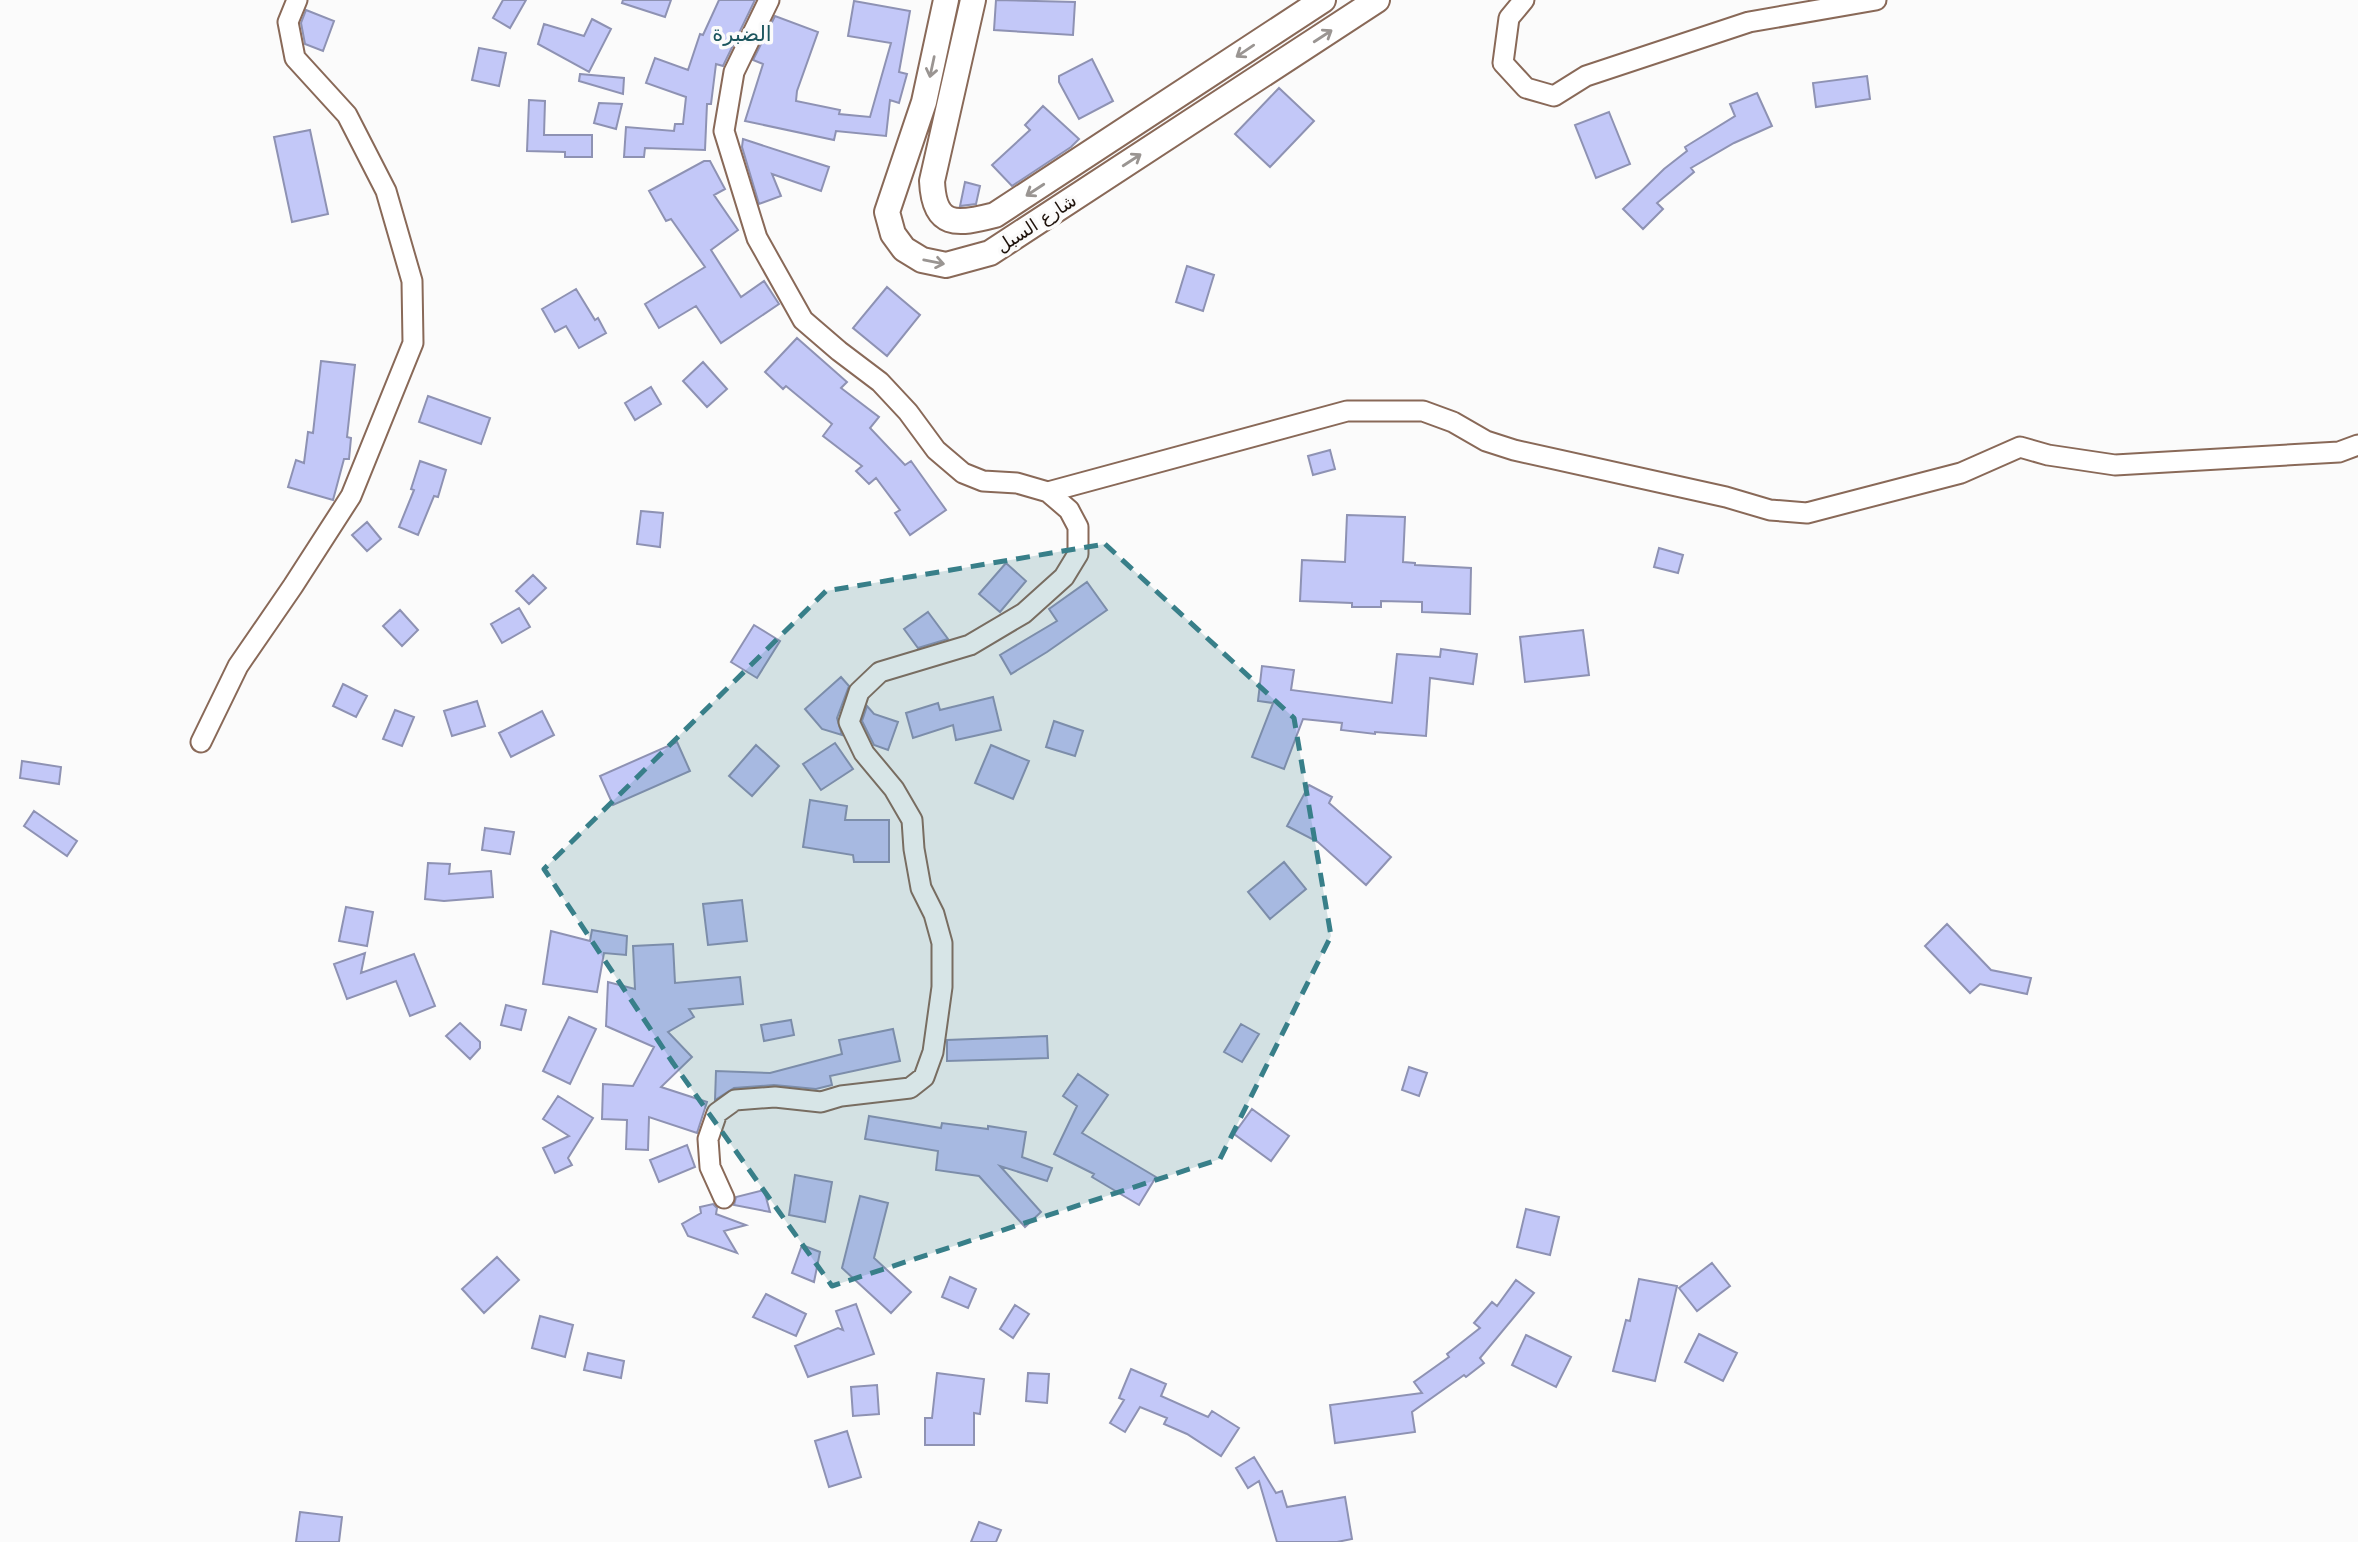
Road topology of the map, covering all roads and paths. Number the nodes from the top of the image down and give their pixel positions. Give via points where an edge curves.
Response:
1 (297, 0) edge
2 (769, 0) edge
3 (946, 0) edge
4 (973, 0) edge
5 (1323, 0) edge
6 (1377, 0) edge
7 (1524, 0) edge
8 (1876, 0) edge
9 (2358, 445) edge
10 (1048, 492) junction
11 (201, 742) dead end
12 (724, 1198) dead end

1 - 11 street via 288,22 295,58 347,115 386,191 412,281 413,343 351,496 238,666
2 - 10 street via 734,72 724,131 757,238 803,320 880,382 936,450 962,473
3 -> 6 main road, شارع السبل via 924,102 887,212 893,234 904,249 922,260 946,265 990,253
5 -> 4 main road, شارع السبل via 995,215 952,222 940,215 932,199 932,181
7 - 8 street via 1509,18 1503,63 1526,88 1554,96 1586,76 1749,22
9 - 10 street via 2339,453 2115,465 2020,447 1961,473 1807,513 1770,510 1514,450 1423,411 1365,410 1347,411
10 - 12 street via 1069,510 1078,527 1078,554 1065,577 1024,613 970,645 880,672 859,692 849,722 864,752 912,820 921,888 942,943 942,987 933,1052 924,1077 909,1088 821,1102 775,1097 735,1100 717,1113 708,1139 710,1167

